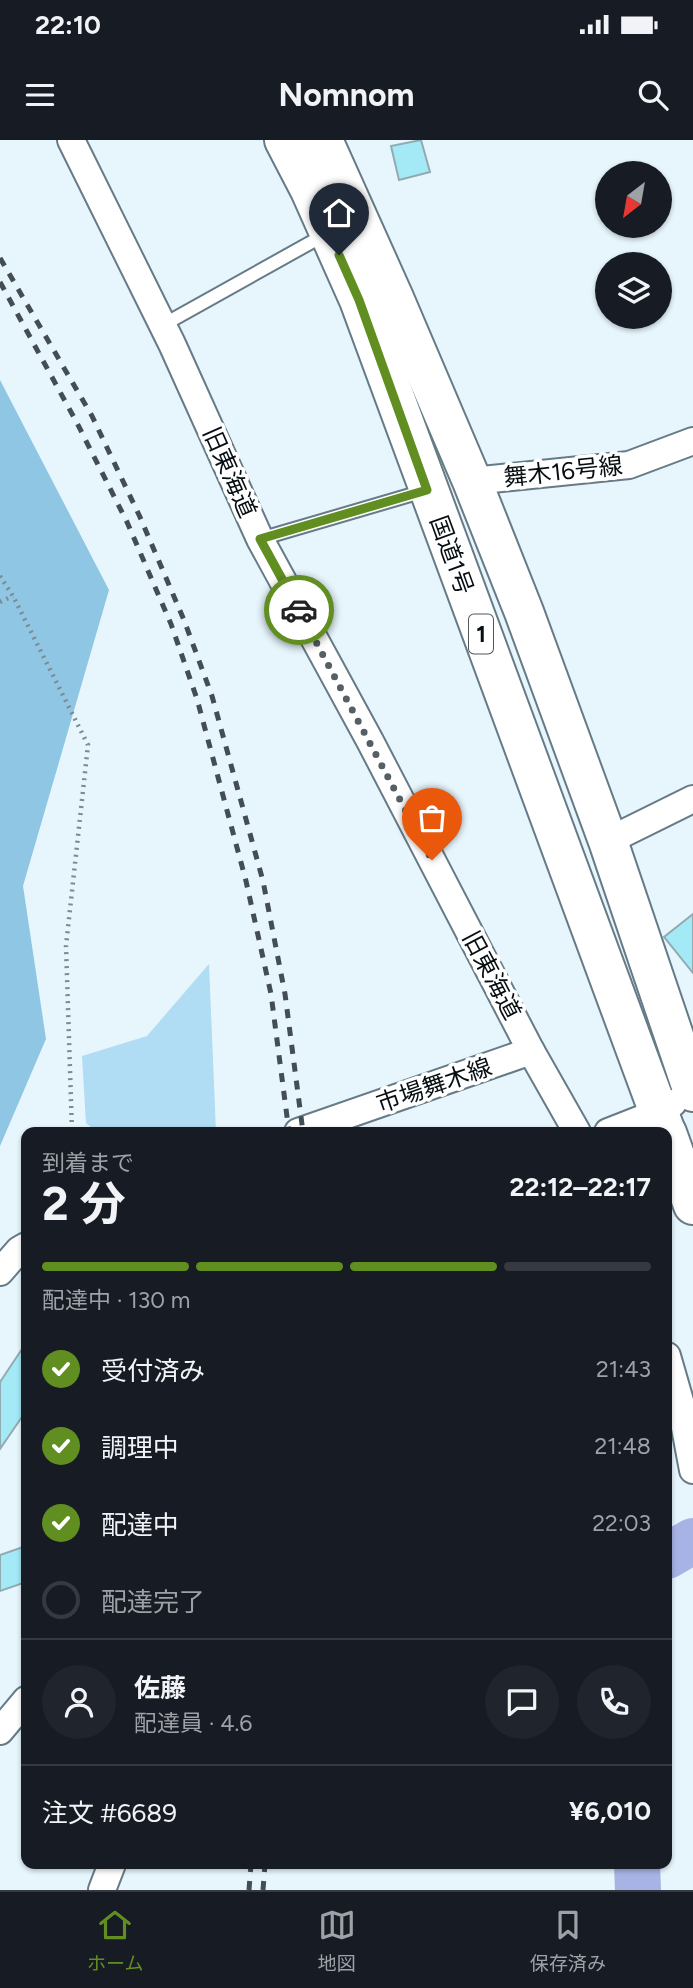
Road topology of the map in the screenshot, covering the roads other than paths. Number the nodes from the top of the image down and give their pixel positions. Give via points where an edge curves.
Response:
1 (71, 140) edge
2 (284, 140) edge
3 (323, 140) edge
4 (329, 233) junction
5 (163, 325) junction
6 (693, 441) edge
7 (472, 481) junction
8 (427, 490) junction
9 (260, 539) junction
10 (693, 799) edge
11 (608, 841) junction
12 (531, 1051) junction
13 (693, 1090) edge
14 (664, 1126) edge
15 (312, 1127) edge
16 (574, 1127) edge
17 (672, 1148) edge
18 (693, 1205) edge
19 (21, 1249) edge
20 (0, 1272) edge
21 (672, 1373) edge
22 (693, 1470) edge
23 (21, 1706) edge
24 (0, 1731) edge
25 (110, 1869) edge
26 (102, 1890) edge

1 - 5 street, 旧東海道
2 - 4 highway, 国道1号 / 1
3 - 7 highway, 国道1号 / 1
4 - 5 lane
4 - 8 highway, 国道1号 / 1 via 359,300
5 - 9 street, 旧東海道
6 - 7 street, 舞木16号線 via 629,466
7 - 11 highway, 国道1号 / 1
8 - 9 lane
8 - 14 highway, 国道1号 / 1
9 - 12 street, 旧東海道
10 - 11 street
11 - 13 highway, 国道1号 / 1
12 - 15 street, 市場舞木線
12 - 16 street, 旧東海道
13 - 14 street
17 - 18 highway, 国道1号 / 1
19 - 20 street
21 - 22 street
23 - 24 street
25 - 26 street

